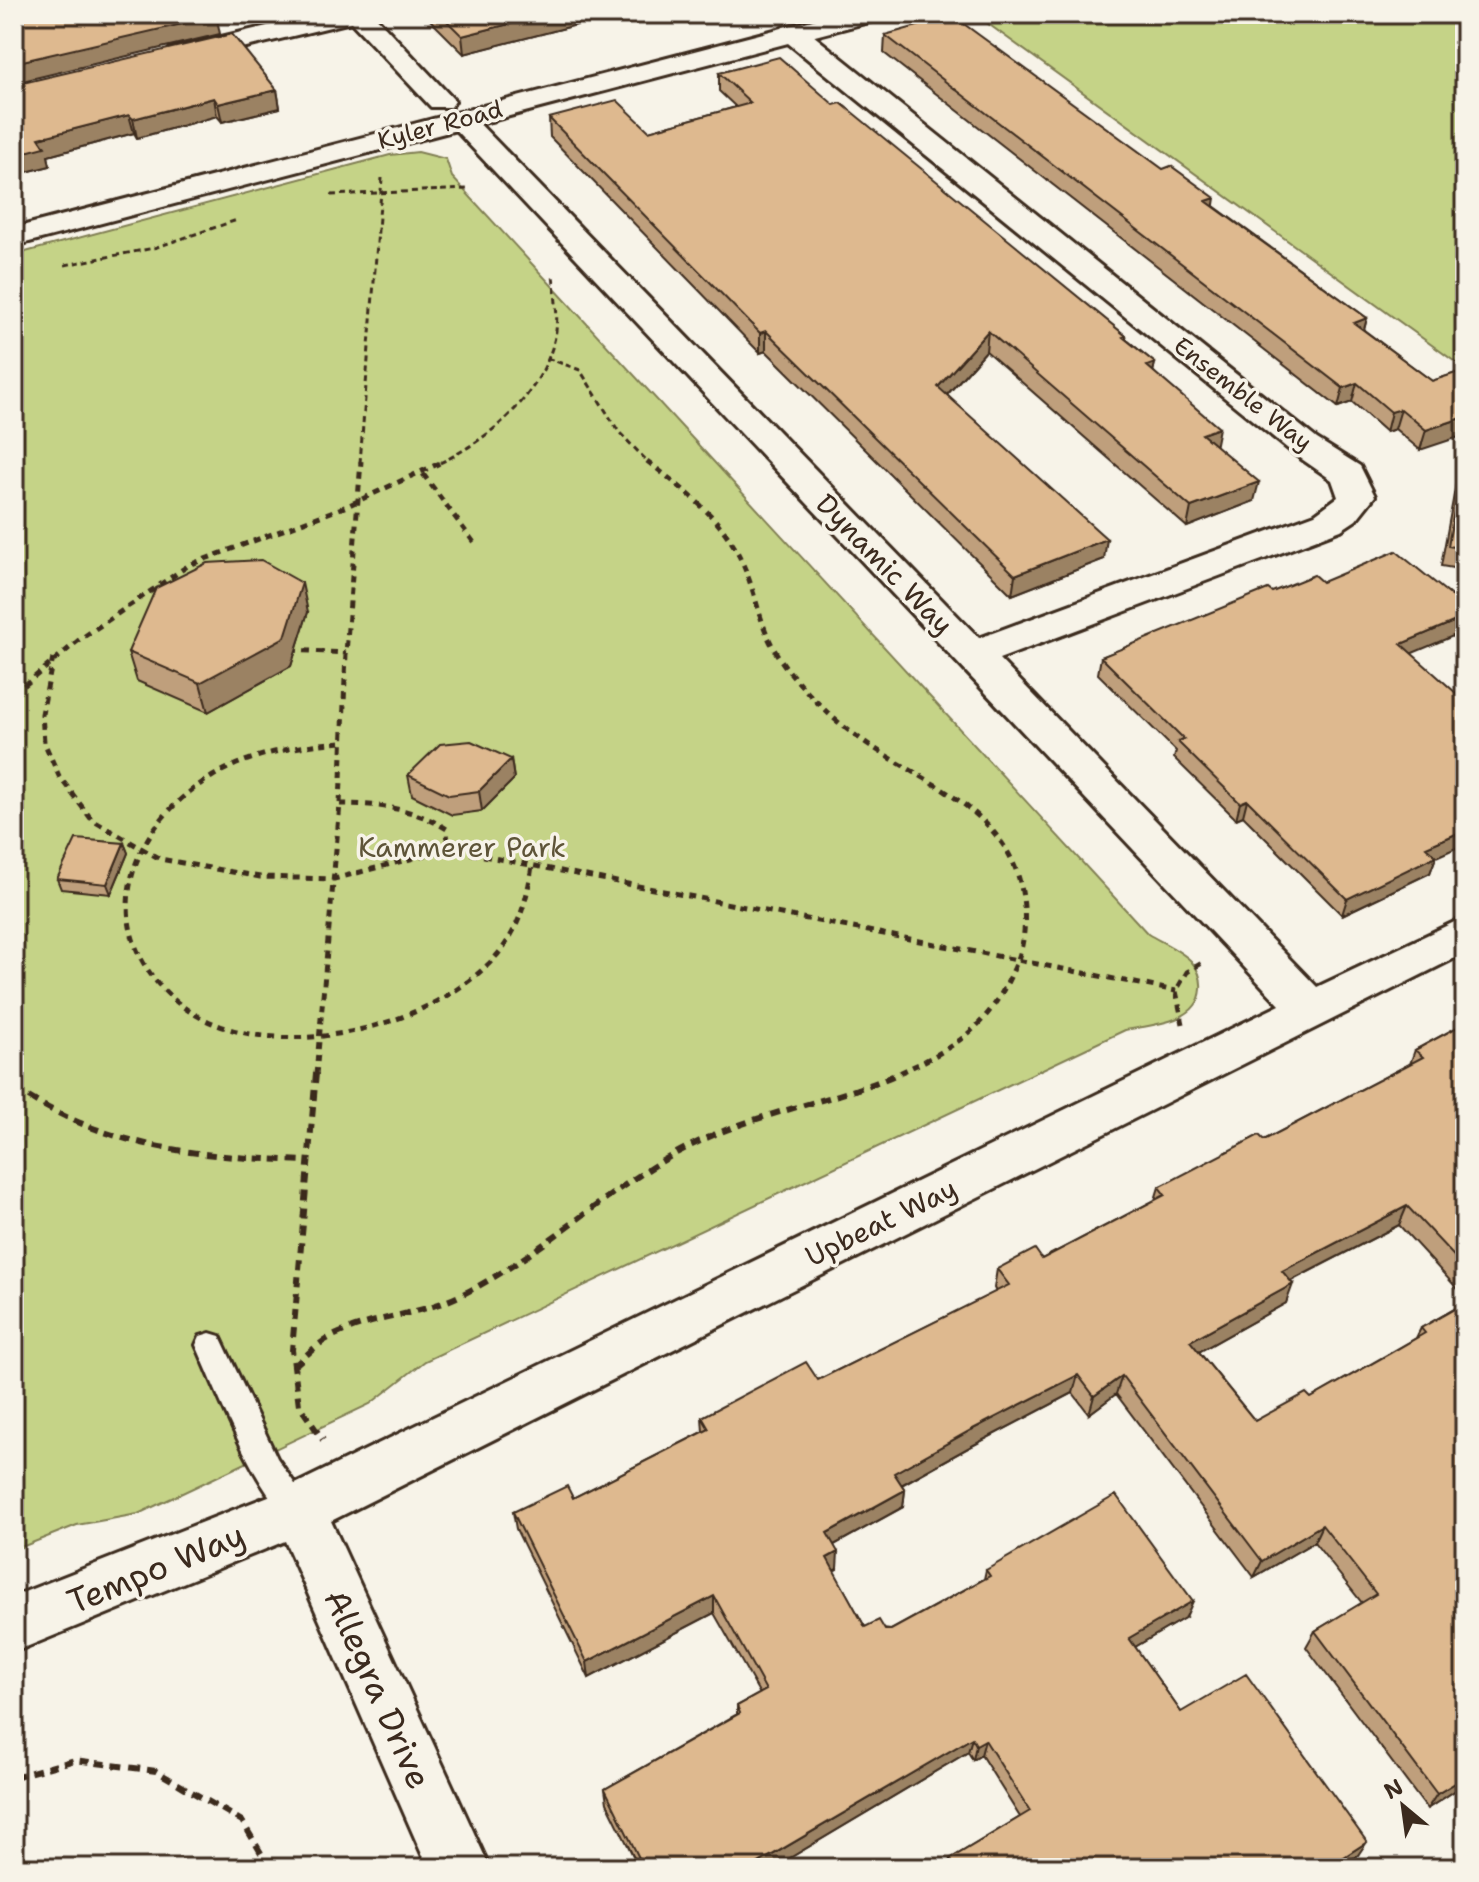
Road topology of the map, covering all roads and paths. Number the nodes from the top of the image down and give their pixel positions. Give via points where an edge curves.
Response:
1 (352, 14) edge
2 (358, 14) edge
3 (867, 14) edge
4 (776, 21) edge
5 (152, 61) edge
6 (451, 110) junction
7 (384, 166) dead end
8 (469, 189) dead end
9 (381, 191) junction
10 (318, 196) dead end
11 (14, 213) edge
12 (245, 216) dead end
13 (14, 237) edge
14 (58, 265) dead end
15 (553, 274) dead end
16 (547, 358) junction
17 (423, 474) junction
18 (358, 501) junction
19 (475, 544) dead end
20 (149, 591) junction
21 (159, 599) edge
22 (279, 649) edge
23 (346, 653) junction
24 (972, 655) junction
25 (53, 658) junction
26 (14, 694) edge
27 (341, 742) junction
28 (340, 804) junction
29 (143, 847) junction
30 (448, 849) junction
31 (532, 865) junction
32 (334, 879) junction
33 (1465, 934) edge
34 (1018, 960) junction
35 (1204, 963) dead end
36 (1176, 991) junction
37 (1311, 1009) junction
38 (1186, 1032) dead end
39 (320, 1038) junction
40 (14, 1088) edge
41 (308, 1161) junction
42 (210, 1345) dead end
43 (294, 1366) junction
44 (323, 1441) dead end
45 (298, 1510) junction
46 (14, 1624) edge
47 (14, 1777) edge
48 (270, 1868) edge
49 (459, 1868) edge

1 - 5 street
2 - 6 street, Dynamic Way
3 - 4 street, Kyler Road
4 - 6 street, Kyler Road
4 - 24 street, Ensemble Way via 1305,446 1347,474 1357,496 1348,511 1328,523
6 - 11 street, Kyler Road
6 - 13 street via 204,177 106,213
6 - 24 street, Dynamic Way
7 - 9 path
8 - 9 path
9 - 10 path
9 - 18 path
12 - 14 path via 154,248
15 - 16 path via 557,315
16 - 17 path via 512,412 477,442
16 - 34 path via 580,370 608,421 637,453 686,491 731,542 749,575 764,636 814,697 839,722 976,814 997,836 1015,865 1027,905
17 - 18 path
17 - 19 path
18 - 20 path via 205,558
18 - 23 path
20 - 21 path
20 - 25 path
22 - 23 path
23 - 27 path
24 - 37 street, Dynamic Way
25 - 26 path
25 - 29 path via 42,714 44,742 59,776 92,820
27 - 28 path
27 - 29 path via 302,744 254,757 207,779 170,807
28 - 30 path via 389,804 425,814 447,829
28 - 32 path
29 - 32 path via 160,859 209,871
29 - 39 path via 129,878 125,908 136,956 160,989 199,1016 248,1032
30 - 31 path
30 - 32 path
31 - 34 path
31 - 39 path via 522,914 499,952 462,986 415,1014 361,1032
32 - 39 path
33 - 37 street, Upbeat Way
34 - 36 path
34 - 43 path via 1001,1000 966,1036 920,1067 793,1103 721,1131 645,1169 553,1240 481,1286 426,1311 325,1341
35 - 36 path via 1187,972
36 - 38 path
37 - 45 street, Upbeat Way
39 - 41 path
40 - 41 path via 90,1131 150,1149 203,1158
41 - 43 path
42 - 45 lane via 267,1468
43 - 44 path via 299,1405
45 - 46 street, Tempo Way
45 - 49 street, Allegra Drive
47 - 48 path via 75,1760 156,1771 242,1821

